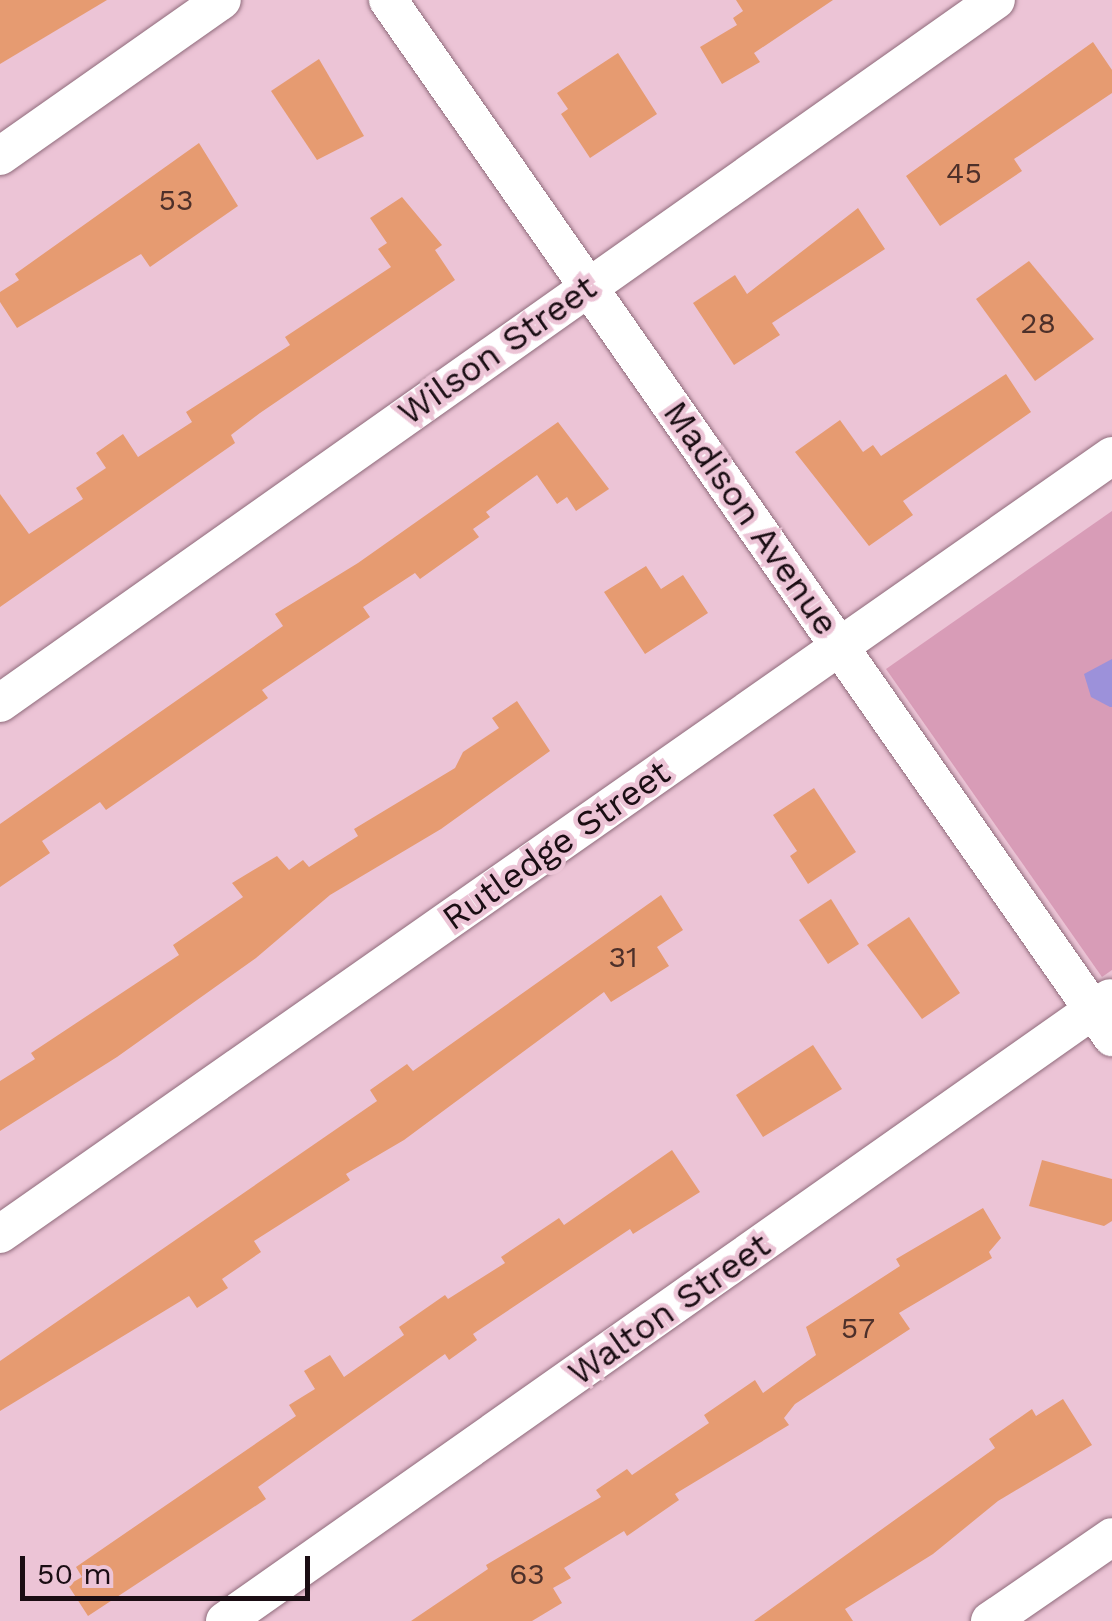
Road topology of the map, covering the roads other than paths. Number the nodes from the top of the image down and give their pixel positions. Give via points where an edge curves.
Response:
1 (222, 0) edge
2 (388, 0) edge
3 (996, 0) edge
4 (0, 156) edge
5 (588, 285) junction
6 (1112, 456) edge
7 (842, 646) junction
8 (0, 703) edge
9 (1106, 1015) edge
10 (0, 1234) edge
11 (1112, 1537) edge
12 (225, 1621) edge
13 (990, 1621) edge

1 - 4 street
2 - 5 street, Madison Avenue
3 - 5 street, Wilson Street
5 - 7 street, Madison Avenue
5 - 8 street, Wilson Street
6 - 7 street, Rutledge Street
7 - 9 street, Madison Avenue
7 - 10 street, Rutledge Street
9 - 12 street, Walton Street
11 - 13 street

